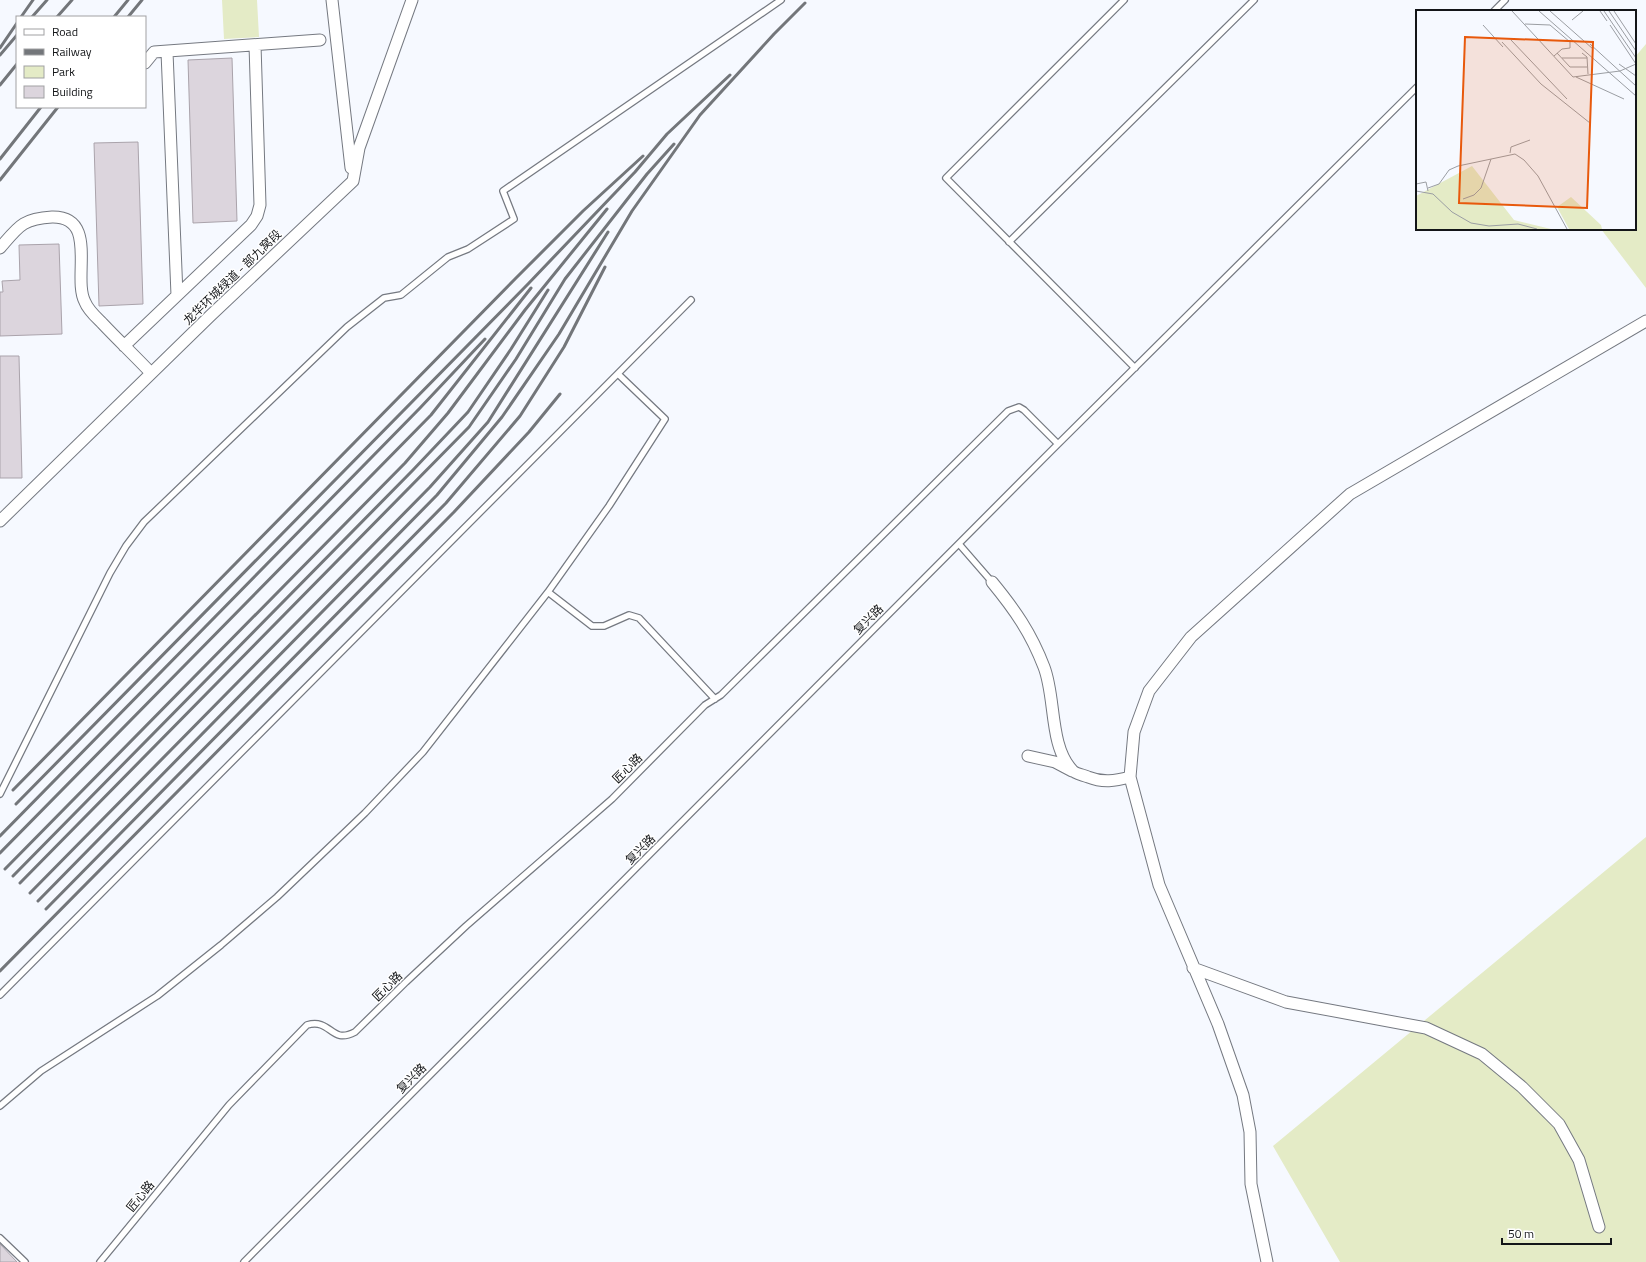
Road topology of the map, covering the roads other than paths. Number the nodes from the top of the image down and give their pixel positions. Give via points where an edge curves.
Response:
1 (332, 0) edge
2 (412, 0) edge
3 (781, 0) edge
4 (1124, 0) edge
5 (1254, 0) edge
6 (1505, 0) edge
7 (1495, 10) edge
8 (320, 40) dead end
9 (255, 45) junction
10 (167, 52) junction
11 (146, 62) edge
12 (1416, 88) edge
13 (353, 180) junction
14 (1009, 242) junction
15 (0, 248) edge
16 (177, 295) junction
17 (691, 300) dead end
18 (1646, 321) edge
19 (124, 346) junction
20 (1135, 368) junction
21 (151, 373) junction
22 (618, 374) junction
23 (1058, 444) junction
24 (0, 521) edge
25 (959, 544) junction
26 (992, 582) joint
27 (548, 592) junction
28 (715, 699) junction
29 (1028, 756) dead end
30 (1072, 771) junction
31 (1130, 777) junction
32 (0, 794) edge
33 (1193, 968) junction
34 (0, 995) edge
35 (0, 1106) edge
36 (1599, 1227) dead end
37 (0, 1238) edge
38 (24, 1262) edge
39 (100, 1262) edge
40 (244, 1262) edge
41 (1267, 1262) edge

1 - 13 street
2 - 13 street via 359,148
3 - 32 lane via 503,190 514,220 468,249 448,257 401,295 384,298 348,327 144,522 110,573
4 - 14 lane via 946,178
5 - 14 lane
6 - 7 lane
8 - 9 street
9 - 10 street
9 - 16 street via 260,205 257,216 251,225
10 - 11 street via 154,52
10 - 16 street
12 - 20 lane, 复兴路
13 - 21 street, 龙华环城绿道 - 部九窝段
14 - 20 lane
15 - 19 street via 17,228 33,219 65,219 73,224 82,245 81,286 85,303
16 - 19 street
17 - 22 lane
18 - 31 street via 1344,500 1191,637 1149,691 1134,732
19 - 21 street
20 - 23 lane, 复兴路
21 - 24 street, 龙华环城绿道 - 部九窝段
22 - 27 lane via 665,419 609,506
22 - 34 lane
23 - 25 lane, 复兴路
23 - 28 lane via 1024,410 1019,407 1008,411
25 - 26 lane
25 - 40 lane, 复兴路
26 - 30 street via 1020,617 1034,640 1045,670 1061,751
27 - 28 lane via 592,626 604,626 629,616 639,618
27 - 35 lane via 423,752 365,813 277,897 157,996 41,1071
28 - 39 lane, 匠心路 via 705,705 612,799 466,926 355,1032 346,1037 338,1036 316,1022 308,1025 229,1105
29 - 30 street via 1056,762
30 - 31 street via 1094,779 1114,782
31 - 33 street via 1159,885
33 - 36 street via 1286,1002 1426,1028 1482,1054 1522,1087 1559,1124 1579,1160
33 - 41 street via 1218,1024 1243,1095 1250,1132 1251,1184
37 - 38 lane

